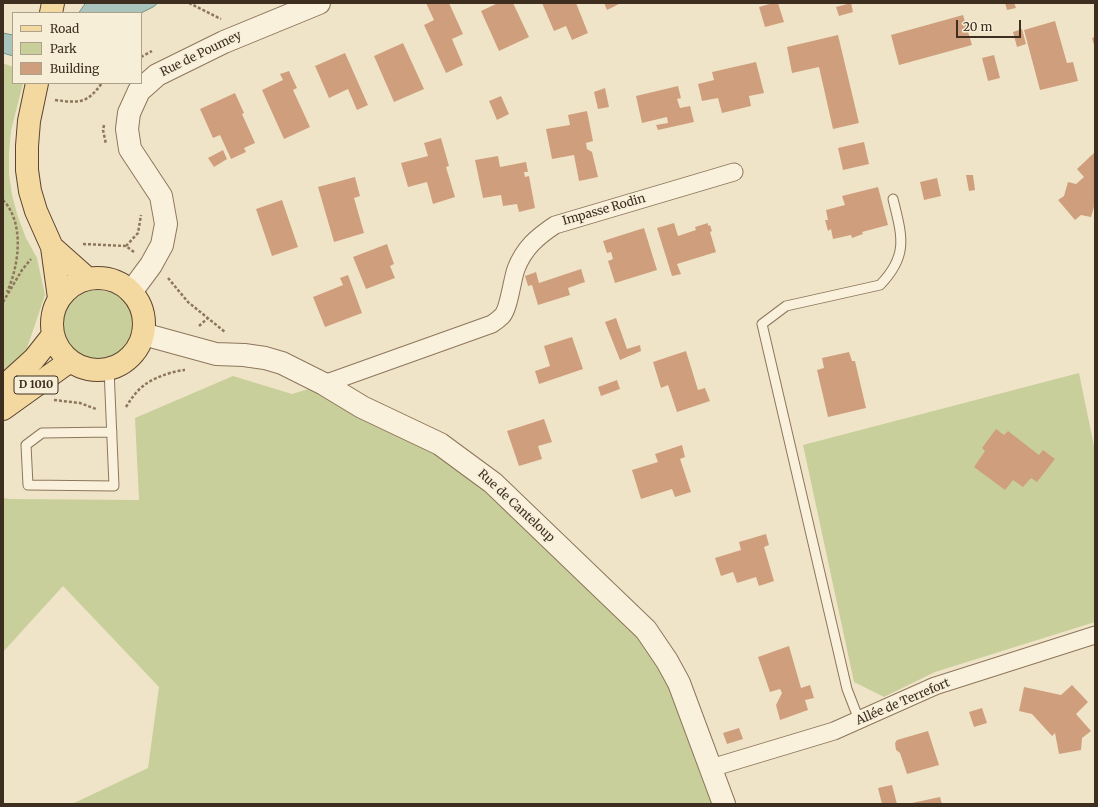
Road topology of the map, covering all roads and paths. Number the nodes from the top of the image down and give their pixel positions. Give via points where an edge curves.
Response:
1 (189, 3) edge
2 (319, 3) edge
3 (227, 22) dead end
4 (101, 84) edge
5 (35, 90) edge
6 (734, 172) dead end
7 (893, 199) dead end
8 (3, 200) edge
9 (80, 243) dead end
10 (126, 246) dead end
11 (52, 247) junction
12 (30, 260) dead end
13 (88, 279) junction
14 (131, 292) junction
15 (59, 298) junction
16 (3, 302) edge
17 (143, 334) junction
18 (53, 335) junction
19 (70, 361) junction
20 (109, 369) junction
21 (324, 384) junction
22 (3, 387) edge
23 (3, 409) edge
24 (112, 432) junction
25 (1095, 635) edge
26 (859, 720) junction
27 (711, 768) junction
28 (724, 804) edge

1 - 3 path
2 - 14 street, Rue de Poumey via 224,42 157,75 138,91 129,113 127,129 130,150 161,196 166,224 162,245
4 - 5 path via 87,99 72,102
5 - 11 main road via 27,146 27,170 36,211
6 - 21 street, Impasse Rodin via 555,225 528,247 516,268 503,316 492,324
7 - 26 lane via 901,246 898,261 880,285 786,306 762,324 847,689
8 - 16 path via 13,216 18,239 13,279
9 - 10 path
11 - 13 main road
11 - 15 main road
12 - 16 path
13 - 14 main road via 111,280
13 - 15 main road via 77,283
14 - 17 main road via 142,312
15 - 18 main road via 51,322
17 - 20 main road via 131,356
17 - 21 street, Rue de Canteloup via 216,354 265,358 282,363
18 - 19 main road via 56,345
18 - 22 main road, D 1010 via 34,359
19 - 20 main road via 95,370
19 - 23 main road, D 1010
20 - 24 lane
21 - 27 street, Rue de Canteloup via 362,407 440,444 471,466 493,483 646,630 679,683
24 - 24 lane via 114,486 28,485 26,445 42,433
25 - 26 street, Allée de Terrefort via 935,686
26 - 27 street, Allée de Terrefort via 834,731
27 - 28 street, Rue de Canteloup

